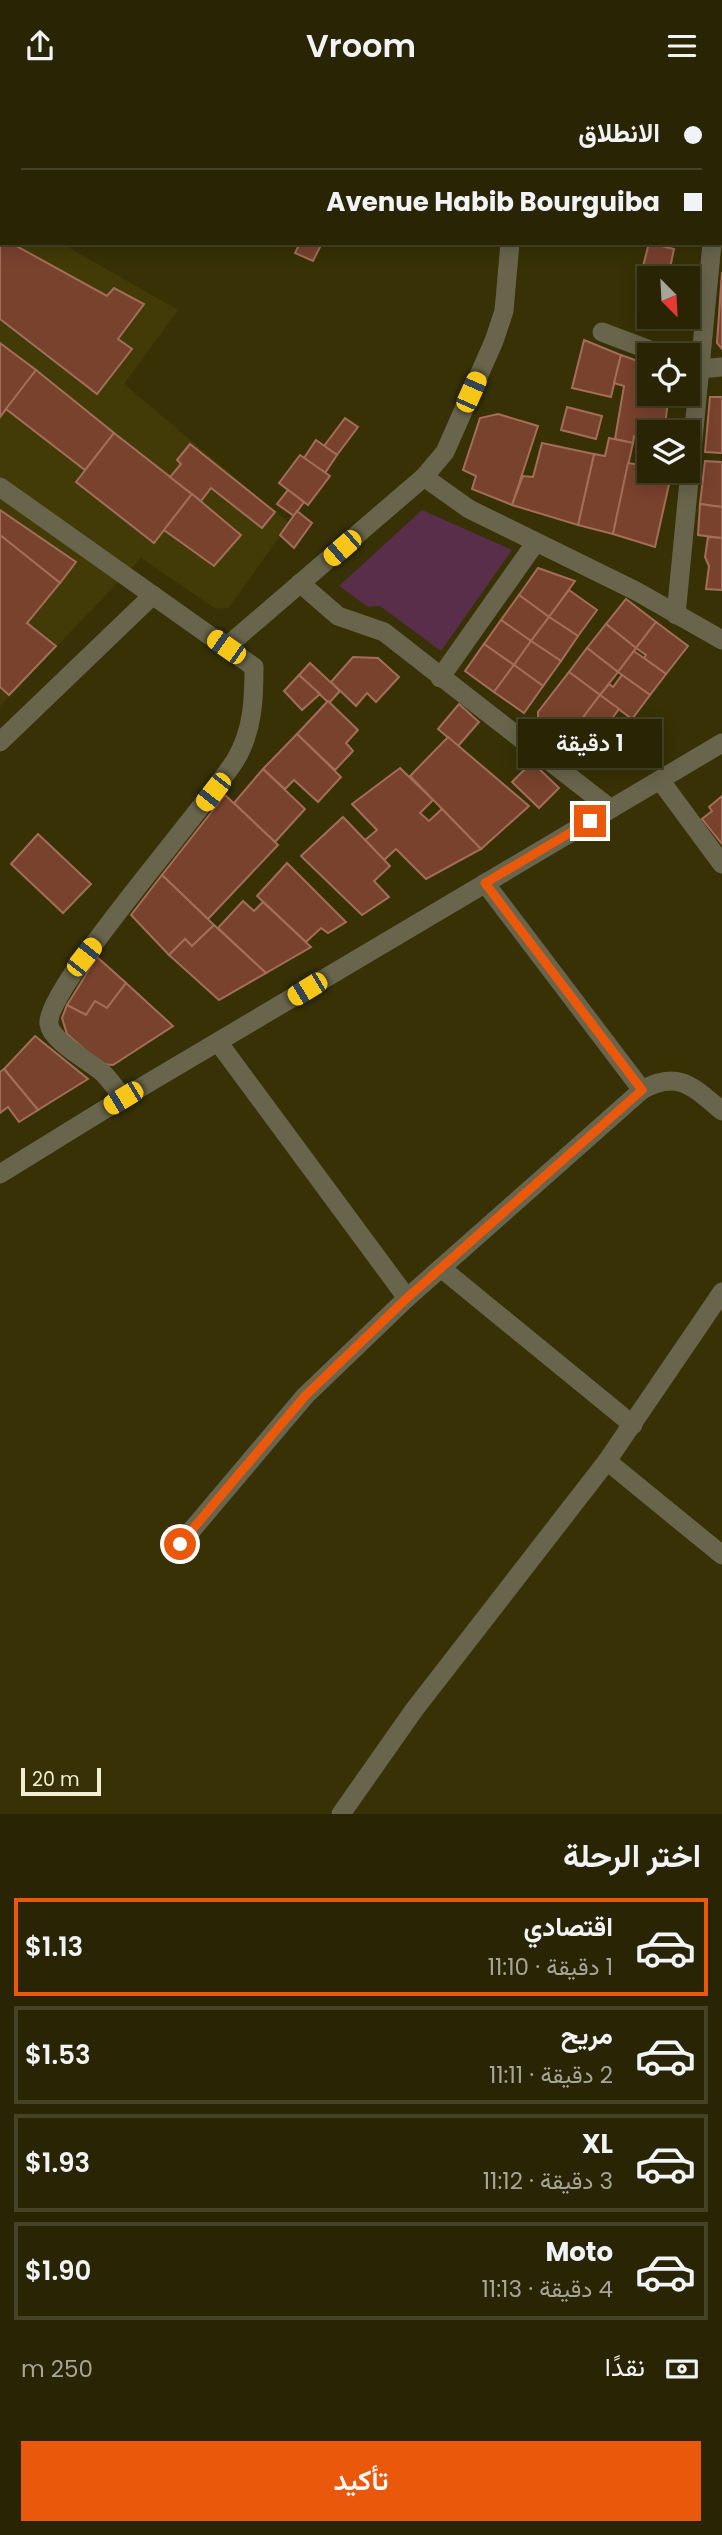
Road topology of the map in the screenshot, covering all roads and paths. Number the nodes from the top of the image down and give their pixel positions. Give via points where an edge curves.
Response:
1 (510, 245) edge
2 (712, 245) edge
3 (602, 332) dead end
4 (697, 343) edge
5 (637, 345) edge
6 (700, 367) edge
7 (722, 367) edge
8 (691, 406) edge
9 (424, 477) junction
10 (0, 487) edge
11 (536, 542) junction
12 (300, 583) junction
13 (153, 595) junction
14 (676, 615) junction
15 (722, 641) edge
16 (226, 647) junction
17 (440, 678) junction
18 (0, 742) edge
19 (722, 743) edge
20 (660, 780) junction
21 (611, 809) junction
22 (722, 864) edge
23 (485, 883) junction
24 (218, 1042) junction
25 (642, 1090) junction
26 (123, 1098) junction
27 (722, 1111) edge
28 (0, 1174) edge
29 (441, 1268) junction
30 (722, 1292) edge
31 (407, 1298) junction
32 (633, 1425) junction
33 (607, 1461) junction
34 (180, 1544) dead end
35 (722, 1555) edge
36 (341, 1814) edge

1 - 9 street via 504,311 494,341 445,452
2 - 4 street
3 - 5 street
6 - 7 street
8 - 14 street
9 - 11 street via 469,509
9 - 12 street
10 - 13 street
11 - 14 street
11 - 17 street
12 - 16 street
12 - 17 street via 338,616 384,632
13 - 16 street
13 - 18 street
14 - 15 street
16 - 26 street via 254,667 254,715 237,758 84,957 49,1018 54,1035 104,1075
17 - 21 street
19 - 20 street
20 - 21 street
20 - 22 street
21 - 23 street
23 - 24 street
23 - 25 street
24 - 26 street
24 - 31 street
25 - 27 street via 677,1080
25 - 29 street
26 - 28 street
29 - 31 street
29 - 32 street
30 - 32 street
31 - 34 street via 305,1396
32 - 33 street
33 - 35 street
33 - 36 street via 451,1661

